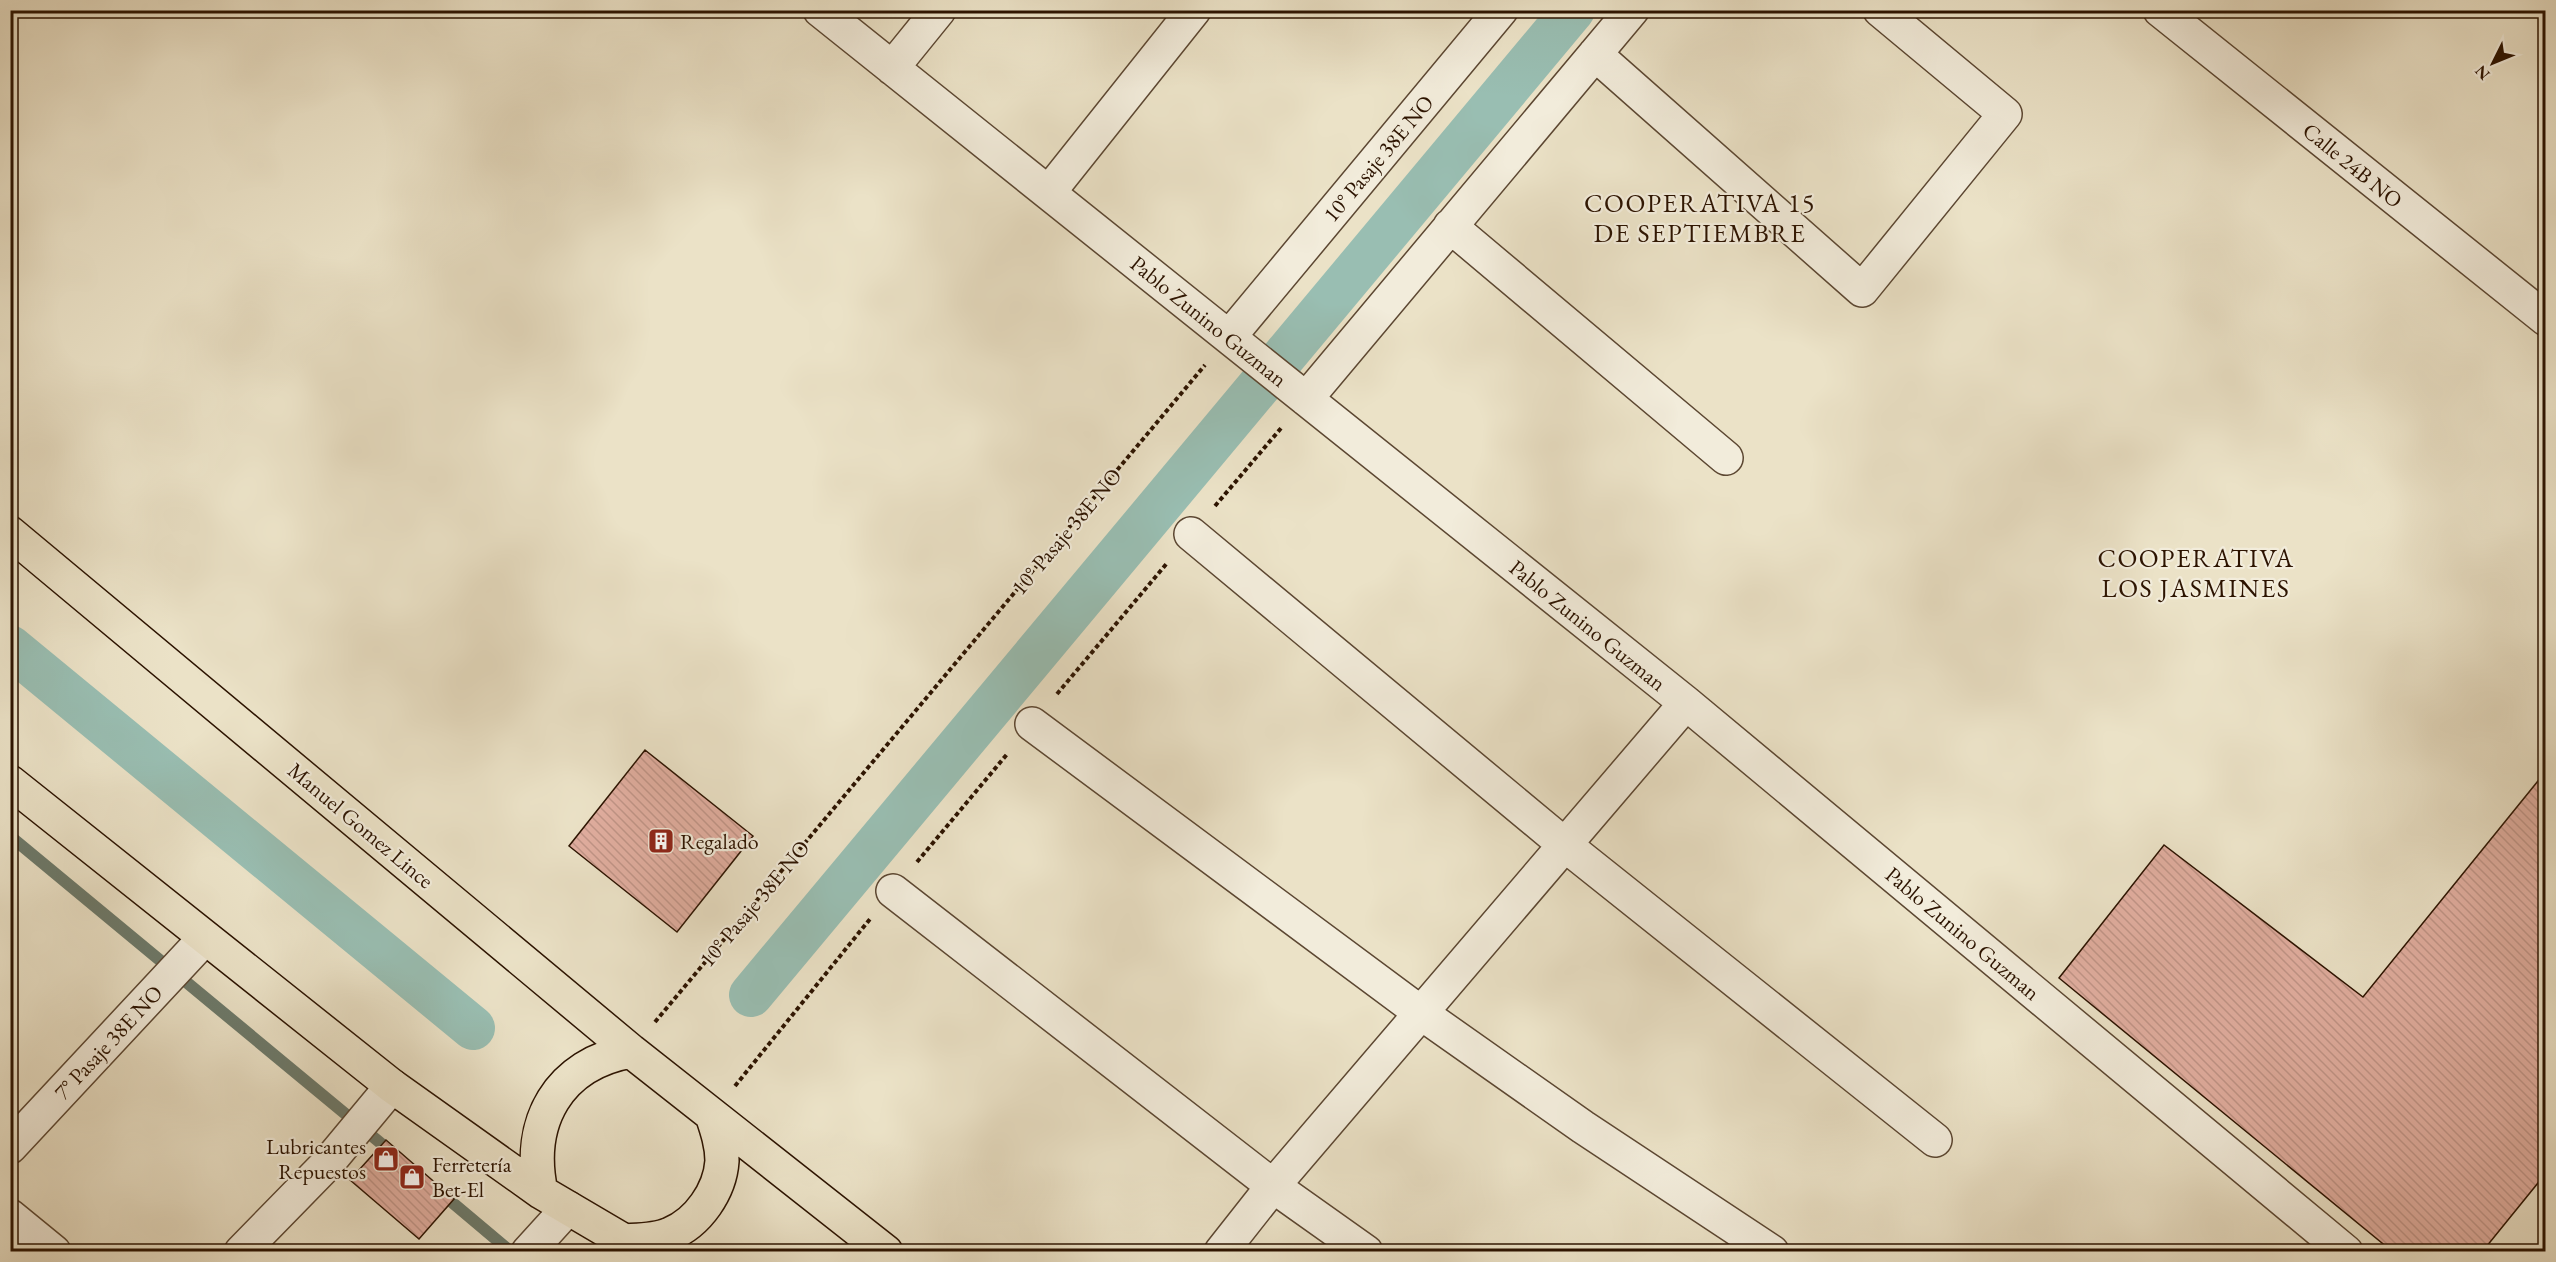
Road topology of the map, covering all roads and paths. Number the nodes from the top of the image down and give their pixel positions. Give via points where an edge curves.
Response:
1 (820, 10) edge
2 (939, 10) edge
3 (1194, 10) edge
4 (1501, 10) edge
5 (1632, 10) edge
6 (1880, 10) edge
7 (2160, 10) edge
8 (1595, 54) junction
9 (892, 68) junction
10 (1049, 192) junction
11 (1450, 226) junction
12 (2546, 319) edge
13 (1233, 341) junction
14 (1299, 393) junction
15 (1726, 458) dead end
16 (10, 533) edge
17 (1191, 534) dead end
18 (1686, 703) junction
19 (1032, 724) dead end
20 (13, 788) edge
21 (1565, 845) junction
22 (893, 891) dead end
23 (205, 938) junction
24 (1421, 1013) junction
25 (631, 1051) junction
26 (392, 1086) junction
27 (712, 1115) junction
28 (1935, 1140) dead end
29 (10, 1147) edge
30 (1273, 1186) junction
31 (554, 1200) junction
32 (10, 1216) edge
33 (634, 1246) edge
34 (54, 1251) edge
35 (241, 1251) edge
36 (528, 1251) edge
37 (886, 1251) edge
38 (1221, 1251) edge
39 (1366, 1251) edge
40 (1772, 1251) edge
41 (2346, 1251) edge

1 - 9 street, Pablo Zunino Guzman
2 - 9 street
3 - 10 street
4 - 13 street, 10° Pasaje 38E NO
5 - 8 street
6 - 8 street via 2005,114 1862,290
7 - 12 street, Calle 24B NO
8 - 11 street
9 - 10 street, Pablo Zunino Guzman
10 - 13 street, Pablo Zunino Guzman
11 - 14 street
11 - 15 street
13 - 14 street, Pablo Zunino Guzman
13 - 25 path, 10° Pasaje 38E NO
14 - 18 street, Pablo Zunino Guzman
16 - 25 main road, Manuel Gomez Lince
17 - 21 street
18 - 21 street
18 - 41 street, Pablo Zunino Guzman
19 - 24 street
20 - 23 main road
21 - 24 street
21 - 28 street
22 - 30 street
23 - 26 main road
23 - 29 street, 7° Pasaje 38E NO
24 - 30 street
24 - 40 street via 1583,1127
25 - 27 main road, Manuel Gomez Lince
25 - 31 main road via 613,1054 580,1069 554,1099 537,1144 536,1169
26 - 31 main road
26 - 35 street via 328,1163
27 - 33 main road via 722,1161 706,1205 690,1222 670,1234
27 - 37 main road, Manuel Gomez Lince
30 - 38 street
30 - 39 street
31 - 33 main road
31 - 36 street
32 - 34 street

